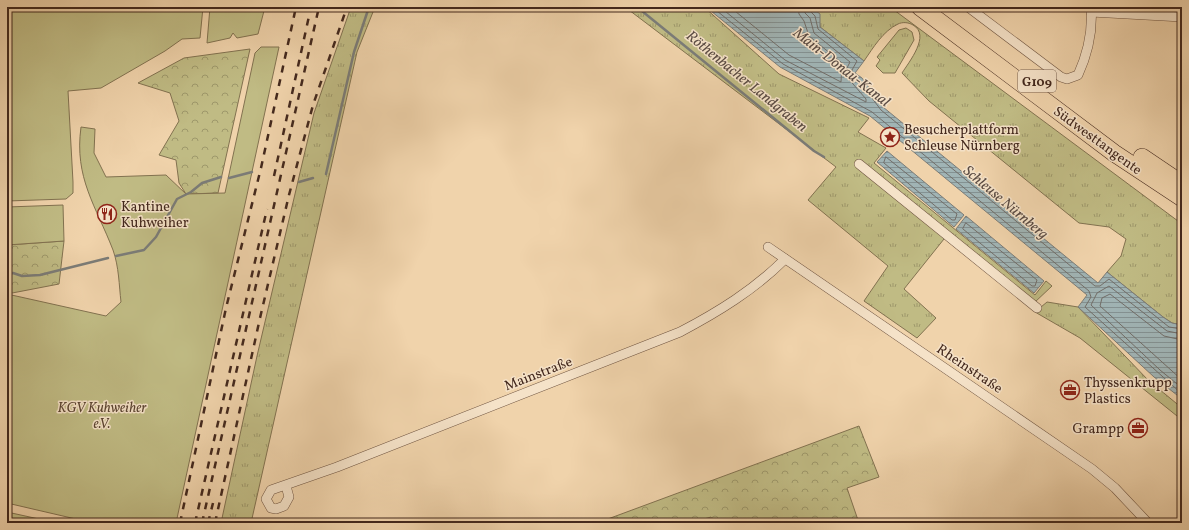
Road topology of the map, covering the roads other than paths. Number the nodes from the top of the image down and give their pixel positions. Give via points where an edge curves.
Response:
1 (920, 7) edge
2 (940, 7) edge
3 (968, 7) edge
4 (1091, 9) edge
5 (1182, 17) edge
6 (1114, 152) junction
7 (860, 164) dead end
8 (1182, 184) edge
9 (1182, 198) edge
10 (1182, 209) edge
11 (768, 247) dead end
12 (785, 259) junction
13 (1037, 308) dead end
14 (286, 486) dead end
15 (1148, 523) edge

1 - 6 highway, Südwesttangente / G109
2 - 8 highway, Südwesttangente / G109 via 1104,131
3 - 4 street via 1067,79 1078,75 1088,48
4 - 5 street
6 - 9 highway, Südwesttangente / G109
6 - 10 highway via 1124,167
7 - 13 street
11 - 12 street, Rheinstraße
12 - 14 street, Mainstraße via 768,276 722,310 680,332
12 - 15 street, Rheinstraße via 1092,469 1115,488

